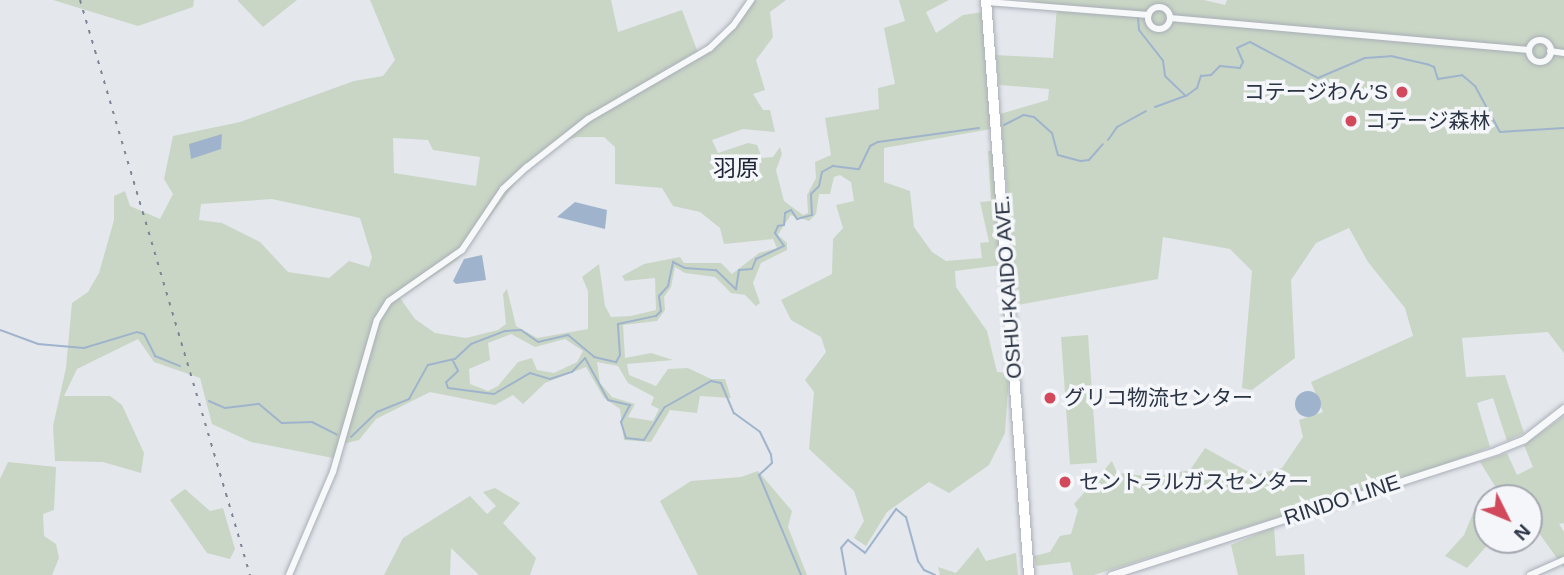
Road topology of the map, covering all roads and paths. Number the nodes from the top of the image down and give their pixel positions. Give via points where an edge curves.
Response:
1 (751, 0) edge
2 (987, 1) edge
3 (1148, 15) junction
4 (1170, 18) junction
5 (1529, 50) junction
6 (1550, 51) junction
7 (1564, 53) edge
8 (1564, 408) edge
9 (1564, 560) edge
10 (289, 575) edge
11 (1029, 575) edge
12 (1111, 575) edge
13 (1530, 575) edge

1 - 10 street via 710,48 588,118 527,167 503,189 462,250 389,302 377,320 334,472
2 - 3 street
2 - 11 highway, OSHU-KAIDO AVE.
3 - 4 street via 1159,6
3 - 4 street via 1157,29
4 - 5 street
5 - 6 street via 1541,40
5 - 6 street via 1539,62
6 - 7 street
8 - 12 street, RINDO LINE via 1524,439 1497,450
9 - 13 street

